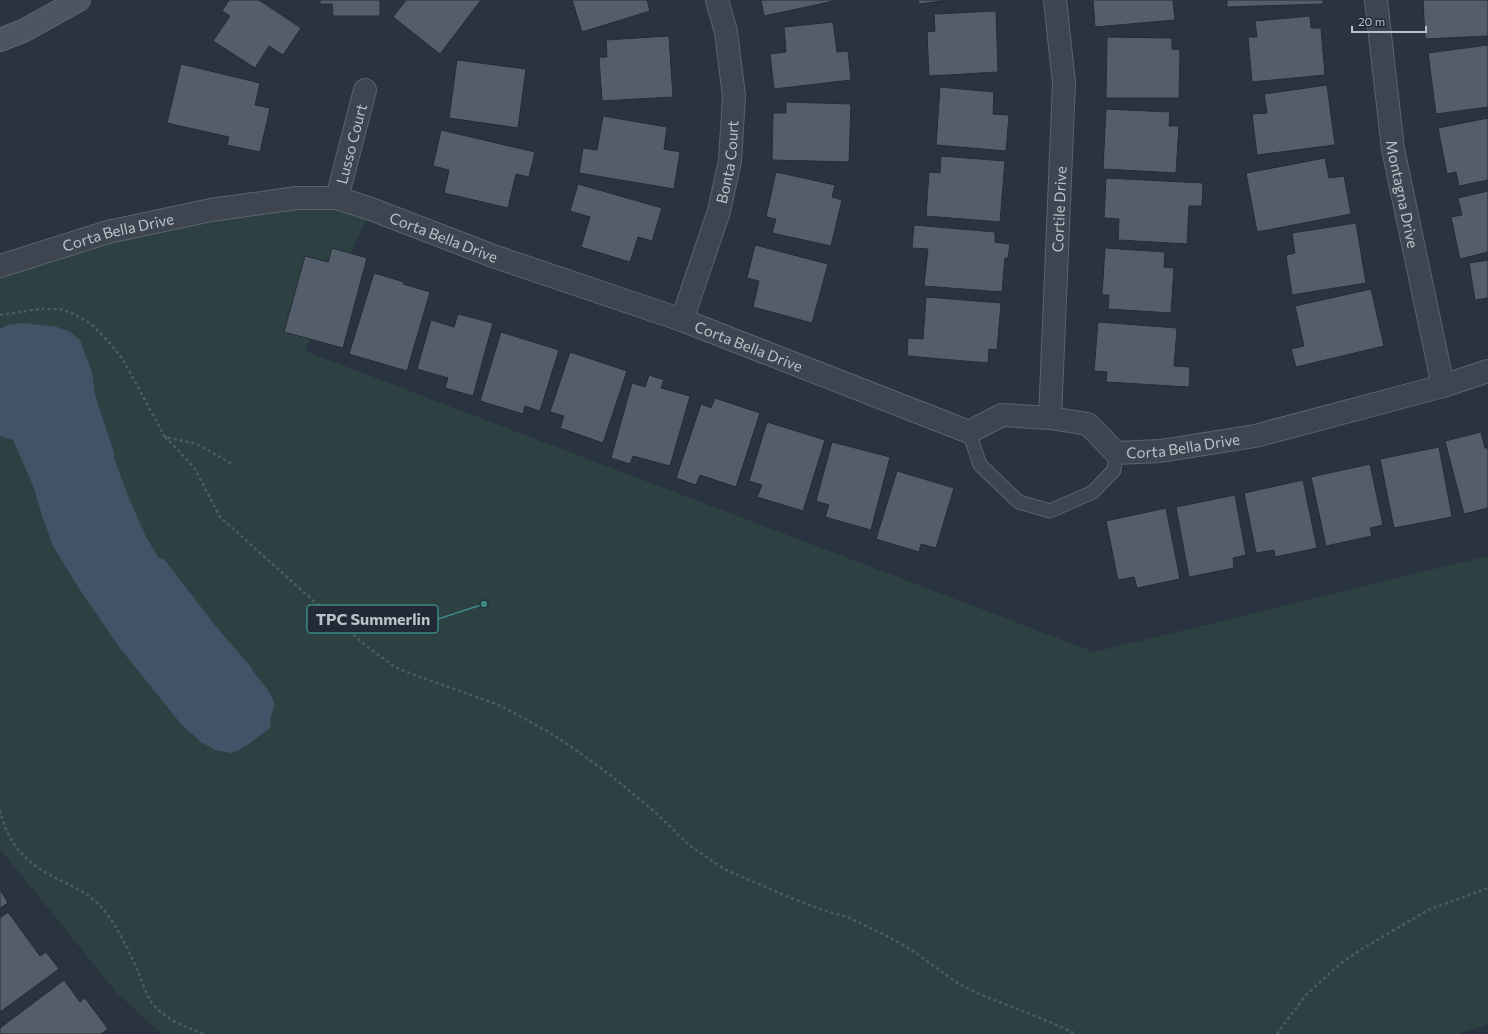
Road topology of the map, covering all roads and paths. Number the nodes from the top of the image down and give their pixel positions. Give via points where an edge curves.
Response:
1 (79, 0) edge
2 (717, 0) edge
3 (1055, 0) edge
4 (1376, 0) edge
5 (0, 40) edge
6 (365, 90) dead end
7 (337, 198) junction
8 (0, 266) edge
9 (0, 315) edge
10 (682, 320) junction
11 (1488, 371) edge
12 (1443, 386) junction
13 (1050, 418) junction
14 (969, 432) junction
15 (165, 438) junction
16 (1116, 453) junction
17 (234, 465) dead end
18 (0, 810) edge
19 (1488, 888) edge
20 (204, 1034) edge
21 (1076, 1034) edge
22 (1277, 1034) edge

1 - 5 street via 23,31
2 - 10 street, Bonta Court via 726,32 734,96 730,161 719,211
3 - 13 street, Cortile Drive via 1064,83
4 - 12 street, Montagna Drive via 1393,149
6 - 7 street, Lusso Court
7 - 8 street, Corta Bella Drive via 297,198 211,210 108,232
7 - 10 street, Corta Bella Drive via 493,256
9 - 15 path via 60,309 90,324 122,358
10 - 14 street, Corta Bella Drive
11 - 12 street, Corta Bella Drive
12 - 16 street, Corta Bella Drive via 1255,436 1160,451
13 - 14 street, Corta Bella Drive via 1002,415
13 - 16 street, Corta Bella Drive via 1088,424
14 - 16 lane via 980,465 1019,502 1050,511 1093,492 1114,470
15 - 17 path via 197,444
15 - 21 path via 195,469 220,517 326,612 395,667 499,705 547,731 614,778 689,845 724,869 786,896 847,917 907,947 959,984
18 - 20 path via 10,840 27,860 76,888 103,908 124,943 152,1002 170,1019
19 - 22 path via 1428,910 1356,952 1305,996

